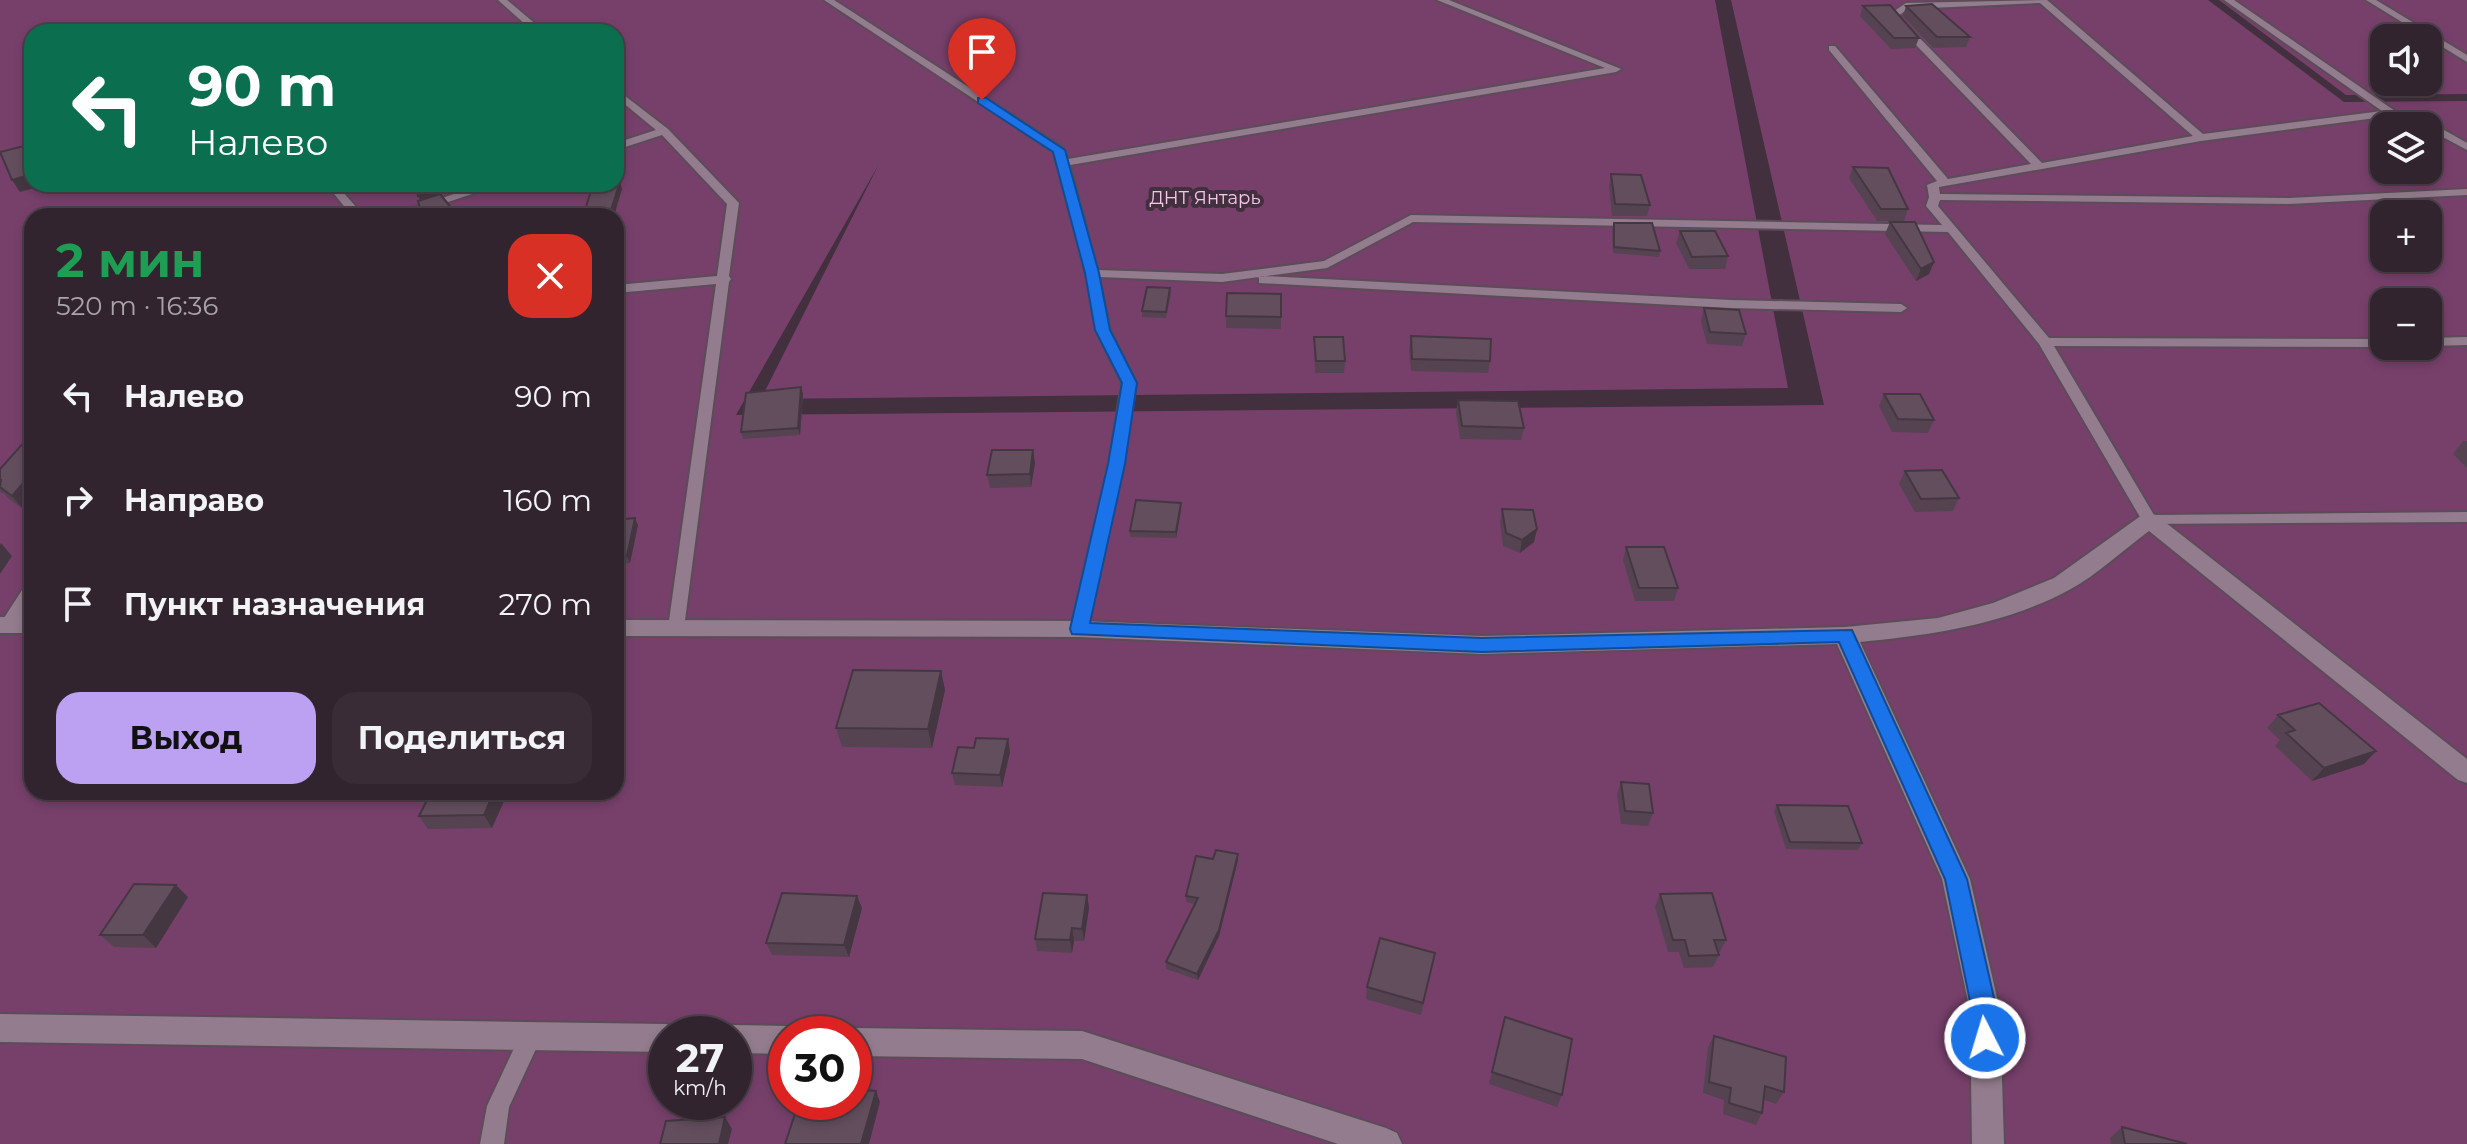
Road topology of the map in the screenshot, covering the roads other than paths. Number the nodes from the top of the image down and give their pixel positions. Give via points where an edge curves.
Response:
1 (502, 0) edge
2 (828, 0) edge
3 (1441, 0) edge
4 (2040, 0) edge
5 (2228, 0) edge
6 (2370, 0) edge
7 (530, 24) edge
8 (1832, 48) dead end
9 (2467, 59) edge
10 (624, 98) edge
11 (2390, 112) edge
12 (2370, 116) edge
13 (664, 131) junction
14 (2442, 133) edge
15 (2201, 138) junction
16 (624, 144) edge
17 (2467, 147) edge
18 (1064, 163) junction
19 (2038, 165) junction
20 (1945, 183) junction
21 (337, 192) edge
22 (470, 192) edge
23 (2467, 192) edge
24 (1935, 197) junction
25 (351, 208) edge
26 (420, 208) edge
27 (1951, 229) junction
28 (1092, 273) junction
29 (1222, 278) junction
30 (725, 279) junction
31 (624, 288) edge
32 (1901, 308) dead end
33 (2467, 341) edge
34 (2045, 342) junction
35 (2442, 342) edge
36 (2370, 343) edge
37 (2467, 517) edge
38 (2149, 520) junction
39 (24, 604) edge
40 (13, 625) edge
41 (624, 628) edge
42 (676, 628) junction
43 (1079, 629) junction
44 (1845, 635) junction
45 (2465, 769) edge
46 (0, 1028) edge
47 (531, 1036) junction
48 (648, 1038) edge
49 (872, 1042) edge
50 (492, 1144) edge
51 (1386, 1144) edge
52 (1988, 1144) edge

1 - 7 lane
2 - 18 lane via 1059,150
3 - 18 lane via 1616,69
4 - 15 lane
4 - 19 lane via 1906,6 1893,16
5 - 11 lane
6 - 9 lane
8 - 20 lane
10 - 13 lane
12 - 15 lane
13 - 16 lane
13 - 30 lane via 733,203
14 - 17 lane
15 - 19 lane
18 - 28 lane
19 - 20 lane
20 - 24 lane via 1933,185
21 - 25 lane
22 - 26 lane
23 - 24 lane via 2289,201
24 - 27 lane via 1932,206
27 - 29 lane via 1411,218 1327,264
27 - 34 lane
28 - 29 lane
28 - 43 lane via 1103,330 1129,383
29 - 32 lane
30 - 31 lane
30 - 42 lane
33 - 35 lane
34 - 36 lane
34 - 38 lane
37 - 38 lane
38 - 44 street via 2062,584 1999,610 1938,626
38 - 45 street
39 - 40 lane
41 - 42 street
42 - 43 street
43 - 44 street via 1482,645
44 - 52 street via 1956,879 1985,1011
46 - 47 street
47 - 48 street
47 - 50 lane via 498,1106
49 - 51 street via 1082,1045

